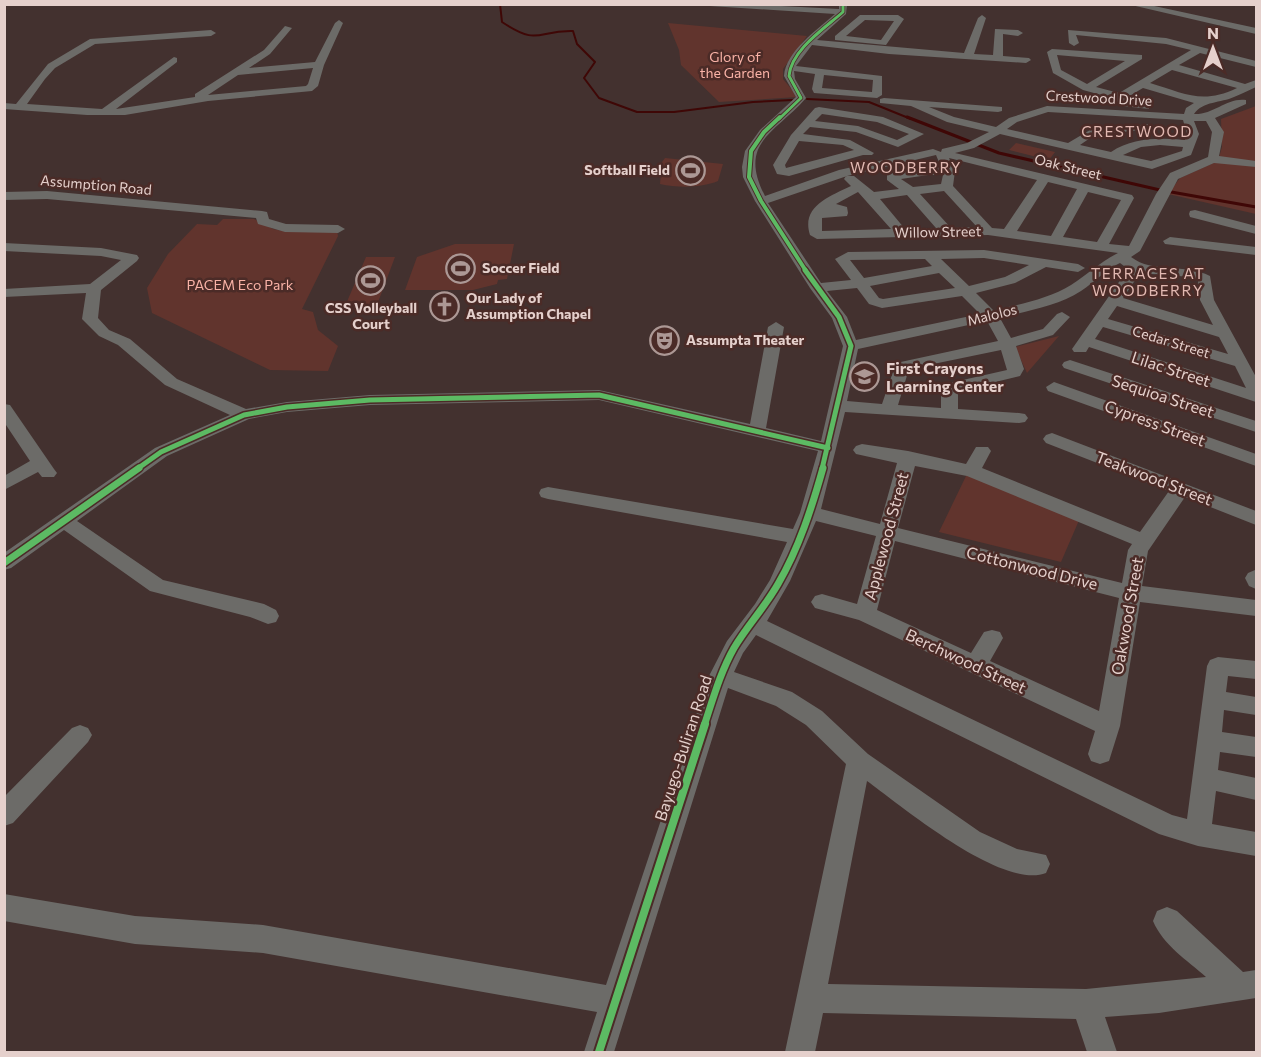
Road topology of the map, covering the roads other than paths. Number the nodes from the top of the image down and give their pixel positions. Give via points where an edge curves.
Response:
1 (683, 4) edge
2 (1131, 4) edge
3 (696, 5) edge
4 (724, 6) edge
5 (752, 7) edge
6 (780, 7) edge
7 (808, 8) edge
8 (982, 18) dead end
9 (843, 19) edge
10 (339, 23) dead end
11 (288, 28) dead end
12 (1257, 31) edge
13 (211, 33) dead end
14 (1018, 33) dead end
15 (975, 34) junction
16 (996, 36) junction
17 (1166, 41) junction
18 (809, 42) junction
19 (1060, 42) dead end
20 (1074, 43) junction
21 (1199, 49) junction
22 (981, 50) dead end
23 (1151, 50) junction
24 (998, 55) junction
25 (968, 56) junction
26 (1136, 59) junction
27 (174, 60) dead end
28 (1026, 60) dead end
29 (1053, 62) junction
30 (1257, 64) edge
31 (319, 65) junction
32 (1170, 66) junction
33 (791, 68) junction
34 (1120, 69) junction
35 (820, 71) junction
36 (236, 72) junction
37 (850, 75) junction
38 (1066, 76) junction
39 (1102, 79) junction
40 (1141, 84) junction
41 (1252, 85) edge
42 (1087, 88) junction
43 (1208, 90) dead end
44 (847, 93) junction
45 (1123, 96) junction
46 (1229, 96) junction
47 (1257, 97) edge
48 (191, 100) junction
49 (884, 101) dead end
50 (1202, 102) junction
51 (914, 103) junction
52 (1011, 104) dead end
53 (4, 106) edge
54 (18, 107) junction
55 (998, 109) junction
56 (105, 112) junction
57 (871, 117) junction
58 (1209, 117) junction
59 (1190, 119) junction
60 (1057, 121) dead end
61 (808, 123) junction
62 (974, 125) junction
63 (1123, 127) junction
64 (858, 129) junction
65 (1000, 130) junction
66 (795, 137) junction
67 (846, 142) junction
68 (1190, 144) junction
69 (1071, 146) junction
70 (864, 151) junction
71 (942, 153) junction
72 (1114, 156) junction
73 (1213, 159) junction
74 (886, 162) junction
75 (1257, 164) edge
76 (949, 171) junction
77 (843, 173) junction
78 (1045, 177) junction
79 (860, 186) junction
80 (947, 187) junction
81 (1085, 187) junction
82 (911, 192) junction
83 (4, 196) edge
84 (871, 196) junction
85 (766, 207) junction
86 (1193, 224) junction
87 (338, 229) dead end
88 (1257, 230) edge
89 (988, 231) junction
90 (947, 232) junction
91 (902, 233) junction
92 (1008, 234) junction
93 (1055, 240) junction
94 (1170, 241) dead end
95 (1101, 246) junction
96 (4, 247) edge
97 (1257, 251) edge
98 (1127, 254) junction
99 (929, 255) junction
100 (1044, 263) junction
101 (943, 268) junction
102 (1078, 268) dead end
103 (1136, 268) junction
104 (861, 283) junction
105 (94, 288) junction
106 (817, 288) junction
107 (966, 291) junction
108 (4, 293) edge
109 (1114, 300) junction
110 (991, 316) junction
111 (1062, 317) dead end
112 (1100, 321) junction
113 (776, 327) dead end
114 (1223, 333) junction
115 (1086, 341) junction
116 (1007, 344) junction
117 (851, 346) junction
118 (1241, 363) junction
119 (1070, 365) junction
120 (1257, 391) edge
121 (1257, 397) edge
122 (838, 406) junction
123 (889, 408) junction
124 (4, 409) edge
125 (950, 413) junction
126 (244, 416) junction
127 (1019, 418) dead end
128 (1257, 427) edge
129 (757, 432) junction
130 (1052, 439) dead end
131 (828, 448) junction
132 (862, 450) dead end
133 (982, 451) dead end
134 (908, 457) junction
135 (1257, 460) edge
136 (971, 471) junction
137 (4, 484) edge
138 (1181, 489) junction
139 (548, 493) dead end
140 (810, 513) junction
141 (1257, 518) edge
142 (64, 521) junction
143 (888, 533) junction
144 (800, 537) junction
145 (1144, 541) junction
146 (4, 563) edge
147 (1132, 593) junction
148 (822, 602) dead end
149 (1257, 608) edge
150 (865, 614) junction
151 (268, 616) dead end
152 (753, 624) junction
153 (992, 638) dead end
154 (976, 665) junction
155 (1257, 670) edge
156 (720, 676) junction
157 (1214, 699) junction
158 (1257, 706) edge
159 (1108, 726) junction
160 (80, 735) dead end
161 (1209, 740) junction
162 (1257, 747) edge
163 (1100, 754) dead end
164 (859, 761) junction
165 (1205, 778) junction
166 (1257, 789) edge
167 (4, 815) edge
168 (1198, 834) junction
169 (1257, 844) edge
170 (1037, 864) dead end
171 (4, 907) edge
172 (1167, 921) dead end
173 (1247, 985) edge
174 (810, 998) junction
175 (616, 1001) junction
176 (1086, 1004) junction
177 (599, 1053) edge
178 (800, 1053) edge
179 (1102, 1053) edge

1 - 3 street
2 - 12 street
3 - 4 street
4 - 5 street
5 - 6 street
6 - 7 street
7 - 9 street
8 - 15 street
9 - 9 street via 892,31 899,18 866,16
9 - 18 street
10 - 31 street
11 - 36 street via 267,52
13 - 54 street via 93,41 77,48 42,75 26,102
14 - 16 street via 998,31
15 - 16 street
15 - 25 street
16 - 24 street
17 - 20 street via 1071,32
17 - 21 street
17 - 23 street
18 - 25 street
18 - 33 street
19 - 20 street
20 - 23 street
21 - 30 street
21 - 32 street via 1190,59
22 - 24 street
23 - 26 street
24 - 25 street
24 - 28 street
26 - 29 street via 1052,52
26 - 34 street
27 - 56 street
29 - 34 street
29 - 38 street via 1056,71
31 - 36 street
31 - 48 street via 313,86 308,89
32 - 40 street via 1161,77
32 - 41 street
33 - 35 street
33 - 85 street via 790,78 801,98 764,132 751,151 748,167 749,177
34 - 39 street
35 - 37 street
35 - 44 street via 818,92
36 - 48 street
37 - 44 street
37 - 44 street via 878,78 877,95
38 - 39 street
38 - 42 street
39 - 42 street
40 - 45 street
40 - 50 street
41 - 46 street
42 - 45 street
43 - 46 street
45 - 59 street via 1123,103 1130,106 1163,108
46 - 50 street
47 - 58 street, Crestwood Drive
48 - 56 street
49 - 51 street
50 - 59 street
51 - 55 street
51 - 62 street via 951,120
52 - 55 street
53 - 54 street
54 - 56 street
55 - 62 street
57 - 61 street via 819,111
57 - 64 street
57 - 64 street via 918,134 898,144
58 - 59 street, Crestwood Drive
58 - 73 street via 1218,132
59 - 63 street via 1158,126
59 - 65 street, Crestwood Drive via 1047,109 1013,120
59 - 68 street
60 - 63 street via 1071,118 1113,122
61 - 64 street
61 - 66 street
62 - 65 street
63 - 69 street via 1090,133
64 - 67 street
65 - 69 street via 1035,133
65 - 71 street, Crestwood Drive via 970,146
66 - 67 street
66 - 70 street via 779,165 781,171
67 - 70 street
68 - 72 street via 1137,143
68 - 72 street via 1187,153 1152,165
69 - 72 street
70 - 74 street
71 - 74 street, Crestwood Drive
71 - 76 street
71 - 78 street, Oak Street
73 - 75 street
73 - 98 street via 1174,176
74 - 77 street, Crestwood Drive
76 - 80 street
76 - 82 street via 891,177
77 - 79 street
77 - 85 street, Crestwood Drive
78 - 81 street, Oak Street
78 - 92 street
79 - 84 street
79 - 91 street, Willow Street via 821,209 813,219 818,235
80 - 82 street
80 - 89 street
81 - 93 street
81 - 95 street, Oak Street via 1128,198
82 - 84 street
82 - 90 street
83 - 87 street, Assumption Road via 47,195 262,215 263,221 285,228
84 - 91 street
85 - 106 street
86 - 88 street
86 - 94 street
86 - 97 street
89 - 90 street, Willow Street
89 - 92 street, Willow Street
90 - 91 street, Willow Street
92 - 93 street, Willow Street
93 - 95 street, Willow Street
95 - 98 street, Willow Street
96 - 105 street via 101,252 132,258
98 - 103 street
98 - 110 street, Malolos via 1106,264 1075,289
99 - 100 street via 984,254
99 - 101 street
99 - 104 street via 843,258
100 - 102 street
100 - 107 street via 1010,280
101 - 104 street
101 - 107 street
103 - 109 street
103 - 114 street via 1200,275 1205,279 1207,300
104 - 106 street
104 - 107 street via 874,301 882,304
105 - 108 street
105 - 126 street via 90,319 104,333 124,342 171,382
106 - 117 street via 839,317
107 - 110 street
109 - 112 street
109 - 114 street
110 - 116 street
110 - 117 street, Malolos
111 - 116 street via 1048,332
112 - 115 street
112 - 118 street, Cedar Street
113 - 129 street
114 - 118 street
115 - 119 street
115 - 121 street, Lilac Street
116 - 123 street via 902,366
116 - 125 street via 1014,373 951,388
117 - 122 street, Bayugo-Buliran Road
118 - 120 street
119 - 128 street, Sequioa Street
119 - 135 street, Cypress Street via 1051,392
122 - 123 street
122 - 131 street, Bayugo-Buliran Road
123 - 125 street
124 - 137 street via 44,468
125 - 127 street
126 - 129 street via 340,402 599,396
126 - 142 street via 161,452
129 - 131 street
130 - 138 street, Teakwood Street
131 - 140 street, Bayugo-Buliran Road
132 - 134 street
133 - 136 street
134 - 136 street
134 - 143 street, Applewood Street
136 - 145 street
138 - 141 street, Teakwood Street
138 - 145 street, Oakwood Street
139 - 144 street
140 - 143 street, Cottonwood Drive
140 - 144 street, Bayugo-Buliran Road
142 - 146 street
142 - 151 street via 157,586
143 - 147 street, Cottonwood Drive
143 - 150 street, Applewood Street
144 - 152 street, Bayugo-Buliran Road via 780,581
145 - 147 street, Oakwood Street via 1138,550
147 - 149 street, Cottonwood Drive
147 - 159 street, Oakwood Street
148 - 150 street, Berchwood Street
150 - 154 street, Berchwood Street
152 - 156 street, Bayugo-Buliran Road
152 - 168 street via 1168,826
153 - 154 street
154 - 159 street, Berchwood Street
155 - 157 street via 1218,666
156 - 164 street via 784,699 814,718
156 - 175 street, Bayugo-Buliran Road
157 - 158 street
157 - 161 street
159 - 163 street, Oakwood Street
160 - 167 street
161 - 162 street
161 - 165 street
164 - 170 street via 971,841 1016,861
164 - 174 street
165 - 166 street
165 - 168 street
168 - 169 street
171 - 175 street via 135,930 263,939
172 - 173 street via 1189,945
173 - 176 street
174 - 176 street
174 - 178 street
175 - 177 street, Bayugo-Buliran Road
176 - 179 street

